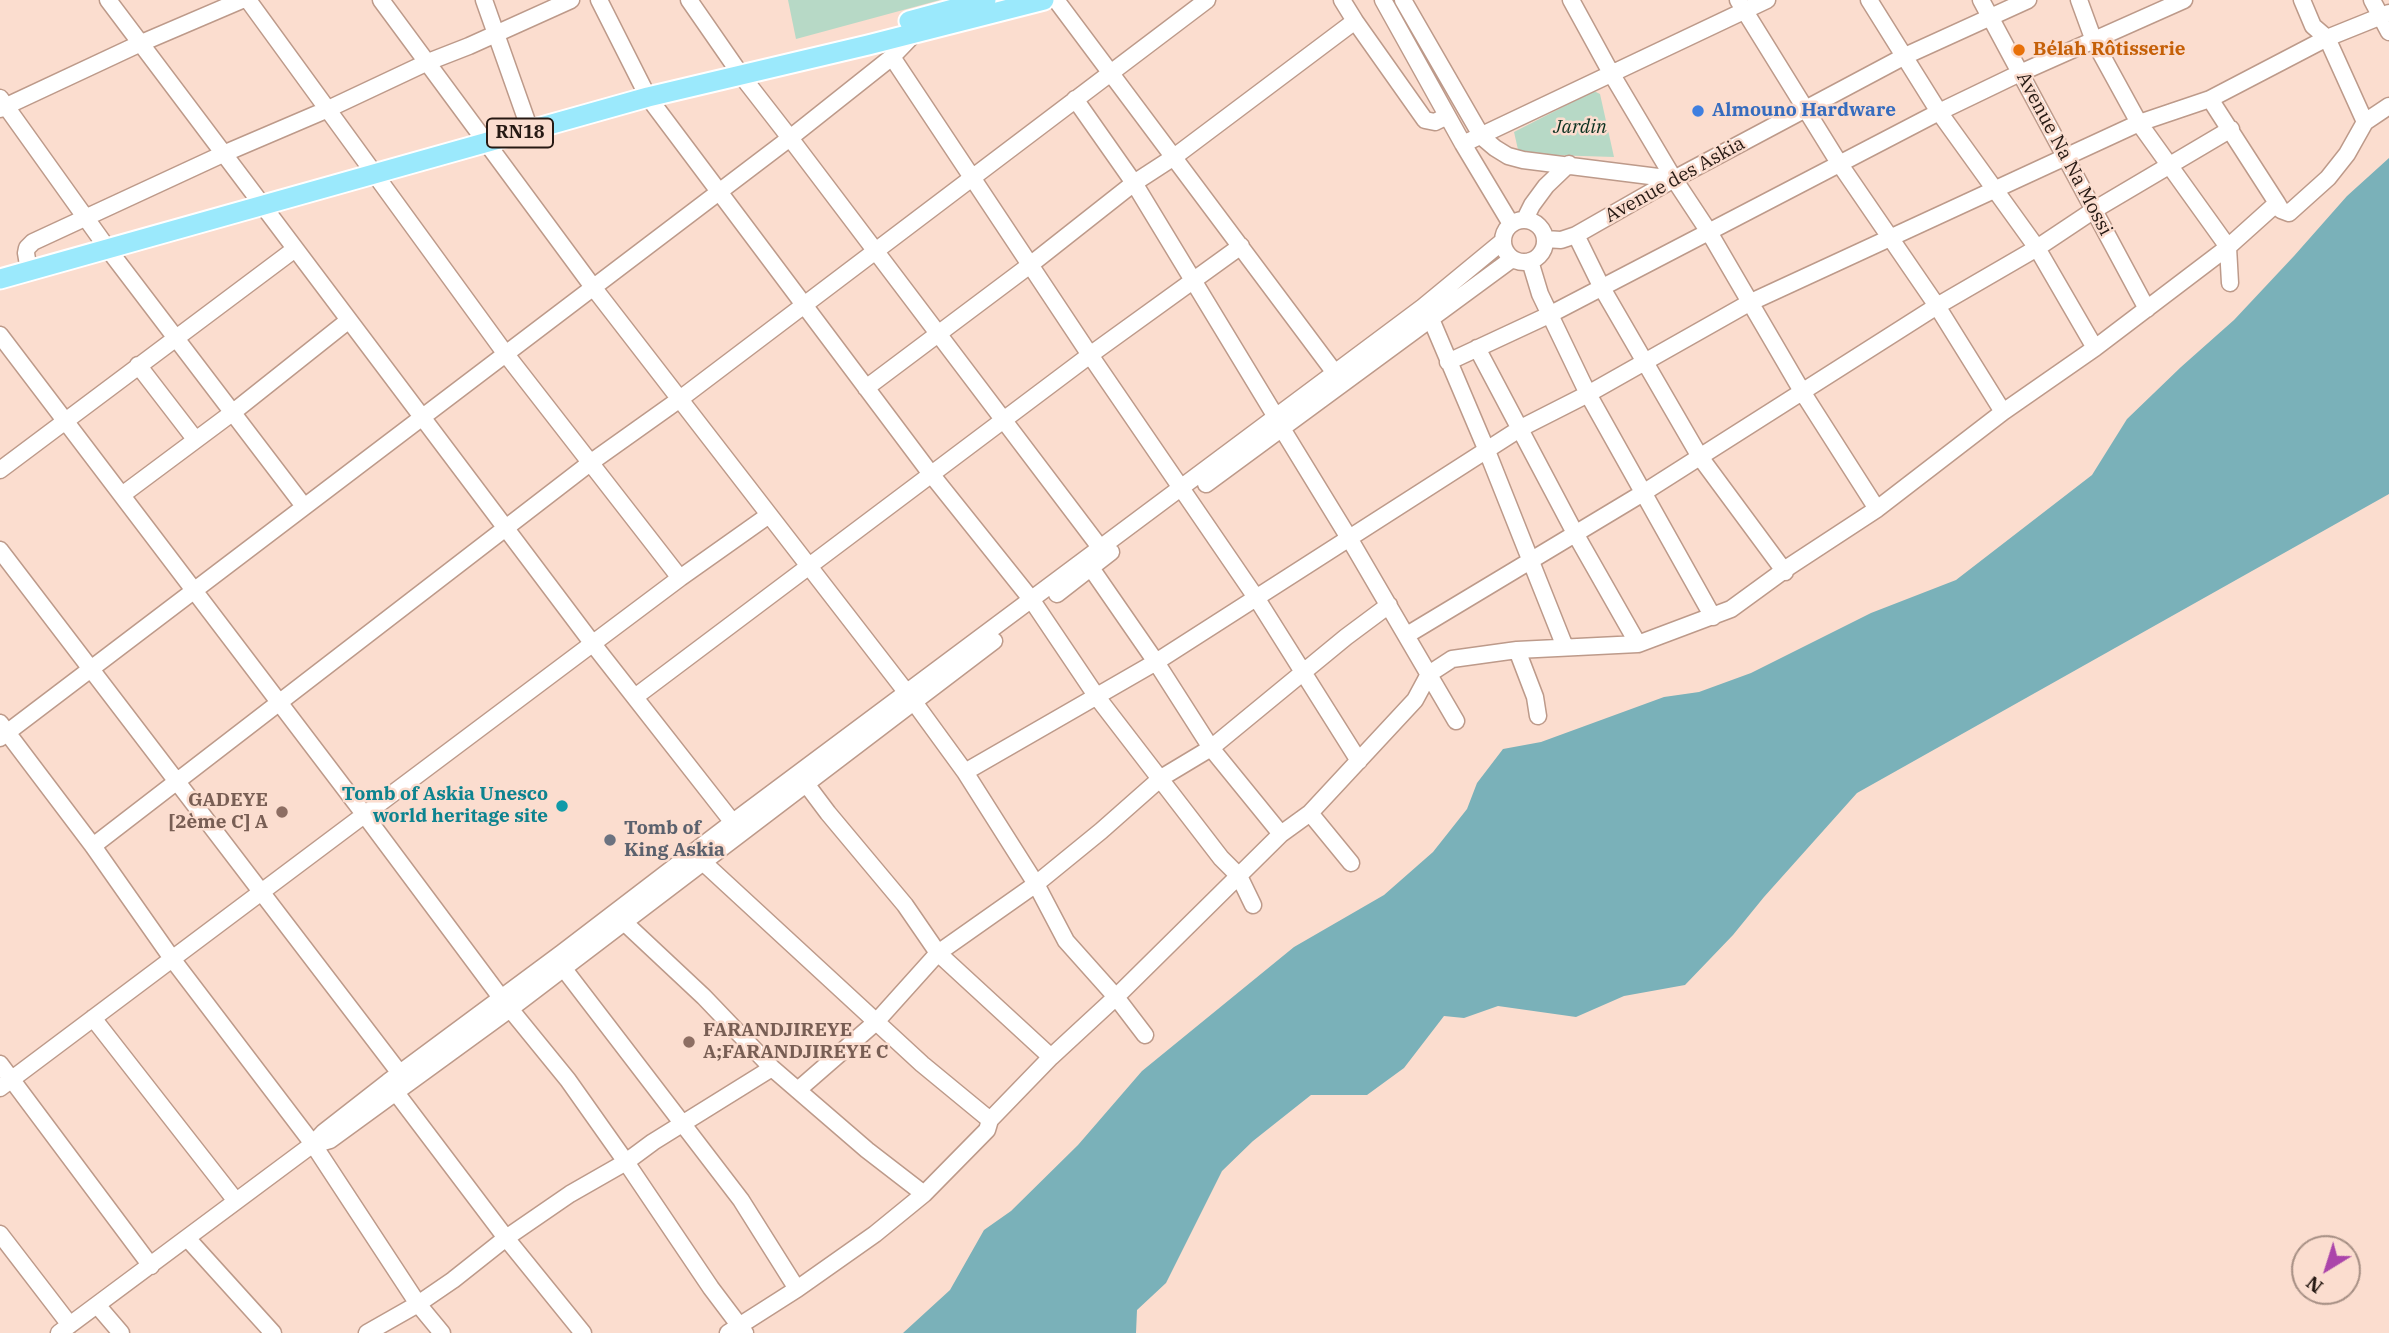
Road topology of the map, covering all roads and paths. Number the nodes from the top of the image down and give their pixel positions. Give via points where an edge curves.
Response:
1 (108, 0) edge
2 (242, 0) edge
3 (248, 0) edge
4 (381, 0) edge
5 (484, 0) edge
6 (571, 0) edge
7 (599, 0) edge
8 (689, 0) edge
9 (986, 0) edge
10 (1044, 0) edge
11 (1056, 0) edge
12 (1207, 0) edge
13 (1342, 0) edge
14 (1383, 0) edge
15 (1403, 0) edge
16 (1571, 0) edge
17 (1767, 0) edge
18 (1869, 0) edge
19 (1982, 0) edge
20 (2028, 0) edge
21 (2079, 0) edge
22 (2184, 0) edge
23 (2302, 0) edge
24 (2372, 0) edge
25 (1741, 5) edge
26 (1990, 16) junction
27 (2386, 20) edge
28 (1355, 21) junction
29 (916, 32) junction
30 (496, 34) junction
31 (2327, 38) junction
32 (2094, 41) junction
33 (139, 44) junction
34 (1905, 55) junction
35 (892, 57) junction
36 (428, 62) junction
37 (1110, 73) junction
38 (1611, 73) junction
39 (2020, 73) junction
40 (741, 75) junction
41 (648, 97) junction
42 (1075, 99) junction
43 (2210, 99) junction
44 (2, 104) edge
45 (2389, 106) edge
46 (1806, 109) junction
47 (327, 110) junction
48 (1939, 112) junction
49 (1447, 116) junction
50 (2365, 122) junction
51 (2138, 123) junction
52 (2231, 129) junction
53 (530, 131) junction
54 (1482, 137) junction
55 (790, 138) junction
56 (488, 142) junction
57 (1463, 144) junction
58 (223, 154) junction
59 (2065, 156) junction
60 (1174, 157) junction
61 (1839, 163) junction
62 (1569, 164) junction
63 (2169, 165) junction
64 (375, 174) junction
65 (972, 177) junction
66 (1674, 179) junction
67 (1134, 183) junction
68 (1996, 189) junction
69 (719, 191) junction
70 (2277, 203) junction
71 (263, 206) junction
72 (2094, 210) junction
73 (86, 218) junction
74 (1518, 222) junction
75 (1709, 232) junction
76 (1576, 236) junction
77 (1545, 239) junction
78 (1892, 239) junction
79 (1503, 241) junction
80 (1241, 246) junction
81 (2228, 247) junction
82 (2037, 248) junction
83 (108, 249) junction
84 (295, 249) junction
85 (875, 250) junction
86 (1513, 259) junction
87 (1530, 261) junction
88 (1030, 265) junction
89 (29, 271) junction
90 (0, 279) edge
91 (1194, 282) junction
92 (2230, 283) dead end
93 (593, 287) junction
94 (1602, 288) junction
95 (1749, 303) junction
96 (803, 305) junction
97 (1937, 306) junction
98 (2147, 309) junction
99 (1549, 315) junction
100 (1431, 319) junction
101 (349, 320) junction
102 (938, 334) junction
103 (0, 335) edge
104 (175, 337) junction
105 (1477, 348) junction
106 (2095, 348) junction
107 (505, 353) junction
108 (1090, 355) junction
109 (1448, 362) junction
110 (1644, 362) junction
111 (138, 365) junction
112 (1335, 373) junction
113 (866, 388) junction
114 (1803, 393) junction
115 (1588, 394) junction
116 (680, 399) junction
117 (2003, 412) junction
118 (232, 413) junction
119 (422, 416) junction
120 (1003, 420) junction
121 (65, 421) junction
122 (1278, 422) junction
123 (1521, 428) junction
124 (195, 439) junction
125 (1487, 451) junction
126 (1700, 457) junction
127 (590, 463) junction
128 (0, 470) edge
129 (931, 474) junction
130 (1643, 493) junction
131 (1184, 494) junction
132 (122, 495) junction
133 (303, 505) junction
134 (1877, 509) junction
135 (769, 515) junction
136 (507, 528) junction
137 (1576, 535) junction
138 (1349, 538) junction
139 (0, 550) edge
140 (1103, 551) junction
141 (1531, 561) junction
142 (808, 567) junction
143 (1091, 568) junction
144 (1785, 572) junction
145 (680, 578) junction
146 (193, 589) junction
147 (1257, 599) junction
148 (1034, 604) junction
149 (1389, 605) junction
150 (1713, 617) junction
151 (1407, 635) junction
152 (593, 644) junction
153 (1638, 644) junction
154 (1565, 647) junction
155 (1517, 650) junction
156 (1156, 662) junction
157 (90, 668) junction
158 (1303, 674) junction
159 (1429, 674) junction
160 (635, 697) junction
161 (1097, 697) junction
162 (910, 698) junction
163 (279, 702) junction
164 (1538, 716) dead end
165 (1456, 721) dead end
166 (2, 731) edge
167 (1211, 748) junction
168 (1359, 761) junction
169 (965, 772) junction
170 (1161, 778) junction
171 (177, 782) junction
172 (807, 785) junction
173 (1310, 813) junction
174 (365, 814) junction
175 (737, 828) junction
176 (1281, 834) junction
177 (93, 846) junction
178 (704, 863) junction
179 (1351, 863) dead end
180 (1239, 876) junction
181 (1036, 884) junction
182 (262, 894) junction
183 (1253, 905) dead end
184 (625, 923) junction
185 (937, 953) junction
186 (173, 960) junction
187 (564, 969) junction
188 (1116, 997) junction
189 (506, 1004) junction
190 (93, 1018) junction
191 (876, 1022) junction
192 (1145, 1035) dead end
193 (1051, 1057) junction
194 (0, 1065) edge
195 (772, 1068) junction
196 (398, 1083) junction
197 (5, 1084) edge
198 (799, 1090) junction
199 (990, 1120) junction
200 (682, 1124) junction
201 (313, 1144) junction
202 (626, 1162) junction
203 (924, 1194) junction
204 (236, 1201) junction
205 (0, 1234) edge
206 (187, 1238) junction
207 (506, 1238) junction
208 (151, 1266) junction
209 (797, 1289) junction
210 (418, 1304) junction
211 (97, 1305) junction
212 (64, 1329) edge
213 (737, 1330) edge
214 (121, 1333) edge
215 (272, 1333) edge
216 (367, 1333) edge
217 (442, 1333) edge
218 (583, 1333) edge

1 - 33 street
2 - 33 street
3 - 47 street
4 - 36 street
5 - 30 street
6 - 30 street
7 - 41 street
8 - 40 street
9 - 40 main road, RN18
10 - 29 main road, RN18
11 - 37 street
12 - 37 street
13 - 28 street
14 - 49 street
15 - 54 street
16 - 38 street
17 - 25 street
18 - 34 street
19 - 26 street, Avenue Na Na Mossi
20 - 26 street, Avenue des Askia
21 - 32 street
22 - 32 street
23 - 31 street via 2314,26
24 - 27 street
25 - 38 street
25 - 46 street
26 - 34 street, Avenue des Askia
26 - 39 street, Avenue Na Na Mossi
27 - 31 street
28 - 49 street via 1425,120 1435,122
28 - 60 street
29 - 35 street
29 - 40 main road, RN18
30 - 36 street
30 - 53 street
31 - 43 street
31 - 50 street
32 - 39 street
32 - 51 street
33 - 44 street
33 - 58 street
34 - 46 street, Avenue des Askia
34 - 48 street
35 - 55 street
35 - 65 street
36 - 47 street
36 - 56 street
37 - 42 street
37 - 60 street
38 - 54 street
38 - 66 street
39 - 48 street
39 - 59 street, Avenue Na Na Mossi
40 - 41 main road, RN18
40 - 55 street
41 - 53 main road, RN18
41 - 69 street
42 - 65 street
42 - 67 street
43 - 51 street
43 - 52 street
44 - 73 street
45 - 50 street
46 - 61 street
46 - 66 street, Avenue des Askia
47 - 58 street
47 - 64 street
48 - 61 street
48 - 68 street
49 - 57 street
50 - 70 street via 2328,178 2290,214
51 - 59 street
51 - 63 street
52 - 63 street
52 - 70 street
53 - 56 main road, RN18
54 - 57 street
54 - 62 street via 1508,156
55 - 69 street
55 - 85 street
56 - 64 main road, RN18
56 - 93 street
57 - 74 street
58 - 71 street
58 - 73 street
59 - 68 street
59 - 72 street, Avenue Na Na Mossi
60 - 67 street
60 - 80 street
61 - 75 street
61 - 78 street
62 - 66 street
62 - 74 street
63 - 72 street
63 - 81 street
64 - 71 main road, RN18
64 - 107 street
65 - 85 street
65 - 88 street
66 - 75 street
66 - 76 street, Avenue des Askia
67 - 88 street
67 - 91 street
68 - 78 street
68 - 82 street
69 - 93 street
69 - 96 street
70 - 81 street
71 - 83 main road, RN18
71 - 84 street
72 - 82 street
72 - 98 street, Avenue Na Na Mossi
73 - 83 street
73 - 89 street via 30,244 26,253
74 - 77 street via 1539,225
74 - 79 street via 1503,235
75 - 94 street
75 - 95 street
76 - 77 street, Avenue des Askia
76 - 94 street
77 - 87 street via 1542,253
78 - 95 street
78 - 97 street
79 - 86 street
79 - 112 street
80 - 91 street
80 - 112 street
81 - 92 street
81 - 98 street
82 - 97 street
82 - 106 street
83 - 89 main road, RN18
83 - 104 street
84 - 101 street
84 - 104 street
85 - 96 street
85 - 102 street
86 - 87 street
86 - 100 street
87 - 99 street
88 - 102 street
88 - 108 street
89 - 90 main road, RN18
91 - 108 street
91 - 122 street
93 - 107 street
93 - 116 street
94 - 99 street
94 - 110 street
95 - 110 street
95 - 114 street
96 - 113 street
96 - 116 street
97 - 114 street
97 - 117 street
98 - 106 street
99 - 105 street
99 - 115 street
100 - 109 street
100 - 122 street
101 - 118 street
101 - 119 street
102 - 113 street
102 - 120 street
103 - 121 street
104 - 111 street
104 - 118 street
105 - 109 street
105 - 123 street
106 - 117 street
107 - 119 street
107 - 127 street
108 - 120 street
108 - 131 street
109 - 125 street
110 - 115 street
110 - 126 street
111 - 121 street
111 - 124 street
112 - 122 street
113 - 129 street
114 - 126 street
114 - 134 street
115 - 123 street
115 - 130 street
116 - 127 street
116 - 135 street
117 - 134 street
118 - 124 street
118 - 133 street
119 - 133 street
119 - 136 street
120 - 129 street
120 - 140 street
121 - 128 street
121 - 132 street
122 - 131 street
122 - 138 street
123 - 125 street
123 - 137 street
124 - 132 street
125 - 138 street
125 - 141 street
126 - 130 street
126 - 144 street
127 - 136 street
127 - 145 street
129 - 142 street
129 - 148 street
130 - 137 street
130 - 150 street
131 - 140 street
131 - 147 street
132 - 146 street
133 - 146 street
134 - 144 street
135 - 142 street
135 - 145 street
136 - 152 street
136 - 163 street
137 - 141 street
137 - 153 street
138 - 147 street
138 - 149 street
139 - 157 street
140 - 143 street
140 - 148 street
141 - 151 street
141 - 154 street
142 - 160 street
142 - 162 street
143 - 148 street
143 - 156 street
144 - 150 street
145 - 152 street
146 - 157 street
146 - 163 street
147 - 156 street
147 - 158 street
148 - 161 street
148 - 162 street
149 - 151 street
149 - 158 street
150 - 153 street
151 - 159 street
152 - 160 street
152 - 174 street
153 - 154 street
154 - 155 street
155 - 159 street via 1452,659
155 - 164 street
156 - 161 street
156 - 167 street
157 - 166 street
157 - 171 street
158 - 167 street
158 - 168 street
159 - 165 street
159 - 168 street via 1415,700
160 - 175 street
161 - 169 street
161 - 170 street
162 - 169 street
162 - 172 street
162 - 175 street
163 - 171 street
163 - 174 street
166 - 177 street
167 - 170 street
167 - 176 street
168 - 173 street
169 - 181 street
170 - 180 street
170 - 181 street
171 - 177 street
171 - 182 street
172 - 175 street
172 - 185 street via 905,905
173 - 176 street
173 - 179 street
174 - 182 street
174 - 189 street
175 - 178 street
175 - 189 street
176 - 180 street
177 - 186 street
178 - 184 street
178 - 191 street
180 - 183 street
180 - 188 street
181 - 185 street
181 - 188 street via 1066,941
182 - 186 street
182 - 196 street
184 - 187 street
184 - 195 street
185 - 191 street
185 - 193 street
186 - 190 street
186 - 201 street
187 - 189 street
187 - 200 street
188 - 192 street
188 - 193 street
189 - 196 street
189 - 202 street
190 - 197 street
190 - 204 street
191 - 198 street
191 - 199 street
193 - 199 street
194 - 197 street
195 - 198 street
195 - 200 street
196 - 201 street via 330,1140
196 - 207 street
197 - 208 street
198 - 203 street
199 - 203 street via 987,1130
200 - 202 street
200 - 209 street via 741,1200
201 - 204 street
201 - 210 street
202 - 207 street
202 - 213 street
203 - 209 street
204 - 206 street
205 - 212 street
206 - 208 street
206 - 215 street
207 - 210 street
207 - 218 street
208 - 211 street
209 - 213 street
210 - 216 street
210 - 217 street
211 - 212 street
211 - 214 street

